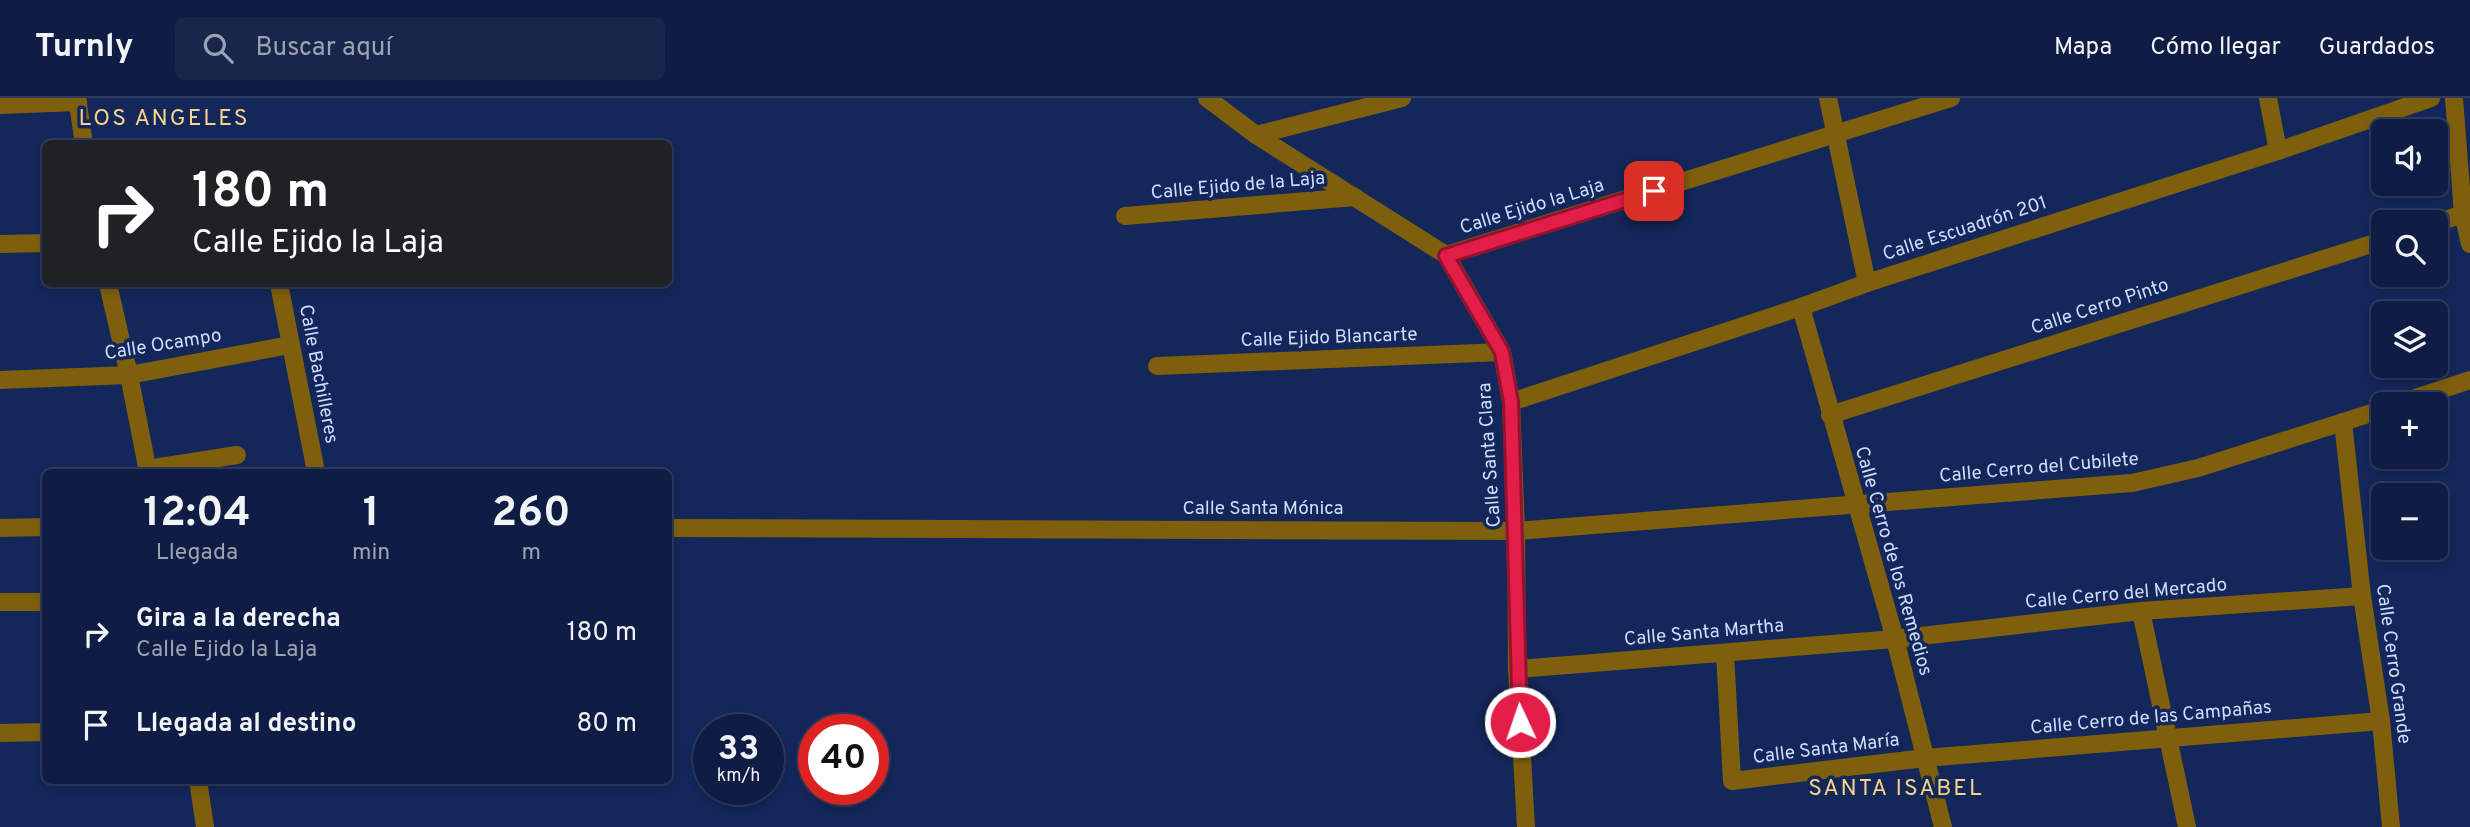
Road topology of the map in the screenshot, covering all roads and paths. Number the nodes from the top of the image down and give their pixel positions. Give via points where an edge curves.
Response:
1 (1207, 98) edge
2 (1402, 98) edge
3 (1828, 98) edge
4 (1951, 98) edge
5 (2268, 98) edge
6 (2431, 98) edge
7 (2454, 98) edge
8 (78, 100) edge
9 (0, 105) edge
10 (1256, 135) junction
11 (1835, 135) junction
12 (83, 140) edge
13 (2465, 146) edge
14 (2278, 150) junction
15 (1355, 197) junction
16 (2463, 214) junction
17 (1125, 216) dead end
18 (2448, 219) edge
19 (42, 243) edge
20 (0, 244) edge
21 (2371, 244) edge
22 (2470, 244) edge
23 (1446, 256) junction
24 (1867, 283) junction
25 (109, 287) edge
26 (280, 287) edge
27 (1801, 307) junction
28 (290, 345) junction
29 (1502, 352) junction
30 (1157, 366) dead end
31 (130, 375) junction
32 (0, 380) edge
33 (2470, 380) edge
34 (2434, 392) edge
35 (1511, 402) junction
36 (2371, 413) edge
37 (1830, 415) junction
38 (2343, 422) junction
39 (237, 455) dead end
40 (148, 469) edge
41 (159, 469) edge
42 (315, 469) edge
43 (1857, 505) junction
44 (42, 527) edge
45 (0, 528) edge
46 (672, 528) edge
47 (1516, 531) junction
48 (2362, 596) junction
49 (0, 602) edge
50 (42, 602) edge
51 (2141, 611) junction
52 (1895, 639) junction
53 (1725, 653) junction
54 (1517, 669) junction
55 (2381, 721) junction
56 (42, 732) edge
57 (0, 733) edge
58 (2168, 737) junction
59 (1925, 758) junction
60 (199, 784) edge
61 (205, 827) edge
62 (1526, 827) edge
63 (1943, 827) edge
64 (2187, 827) edge
65 (2391, 827) edge

1 - 10 street, Calle Santa Clara
2 - 10 street
3 - 11 street
4 - 11 street, Calle Ejido la Laja
5 - 14 street
6 - 14 street, Calle Escuadrón 201
7 - 13 street
8 - 9 street
8 - 12 street
10 - 15 street, Calle Santa Clara
11 - 23 street, Calle Ejido la Laja
11 - 24 street
13 - 16 street
14 - 24 street, Calle Escuadrón 201
15 - 17 street, Calle Ejido de la Laja
15 - 23 street, Calle Santa Clara
16 - 18 street
16 - 22 street
19 - 20 street
21 - 37 street, Calle Cerro Pinto
23 - 29 street, Calle Santa Clara
24 - 27 street, Calle Escuadrón 201
25 - 31 street
26 - 28 street, Calle Bachilleres
27 - 35 street, Calle Escuadrón 201
27 - 37 street, Calle Cerro de los Remedios
28 - 31 street, Calle Ocampo
28 - 42 street, Calle Bachilleres
29 - 30 street, Calle Ejido Blancarte
29 - 35 street, Calle Santa Clara
31 - 32 street, Calle Ocampo
31 - 40 street
33 - 34 street
35 - 47 street, Calle Santa Clara
36 - 38 street, Calle Cerro del Cubilete
37 - 43 street, Calle Cerro de los Remedios
38 - 43 street, Calle Cerro del Cubilete via 2132,484
38 - 48 street, Calle Cerro Grande
39 - 41 street
43 - 47 street, Calle Santa Mónica
43 - 52 street, Calle Cerro de los Remedios
44 - 45 street
46 - 47 street, Calle Santa Mónica
47 - 54 street, Calle Santa Clara
48 - 51 street, Calle Cerro del Mercado
48 - 55 street, Calle Cerro Grande
49 - 50 street
51 - 52 street, Calle Cerro del Mercado
51 - 58 street
52 - 53 street, Calle Santa Martha
52 - 59 street, Calle Cerro de los Remedios
53 - 54 street, Calle Santa Martha
53 - 59 street, Calle Santa María via 1732,781
54 - 62 street, Calle Santa Clara
55 - 58 street, Calle Cerro de las Campañas
55 - 65 street, Calle Cerro Grande
56 - 57 street
58 - 59 street, Calle Cerro de las Campañas
58 - 64 street
59 - 63 street, Calle Cerro de los Remedios
60 - 61 street

